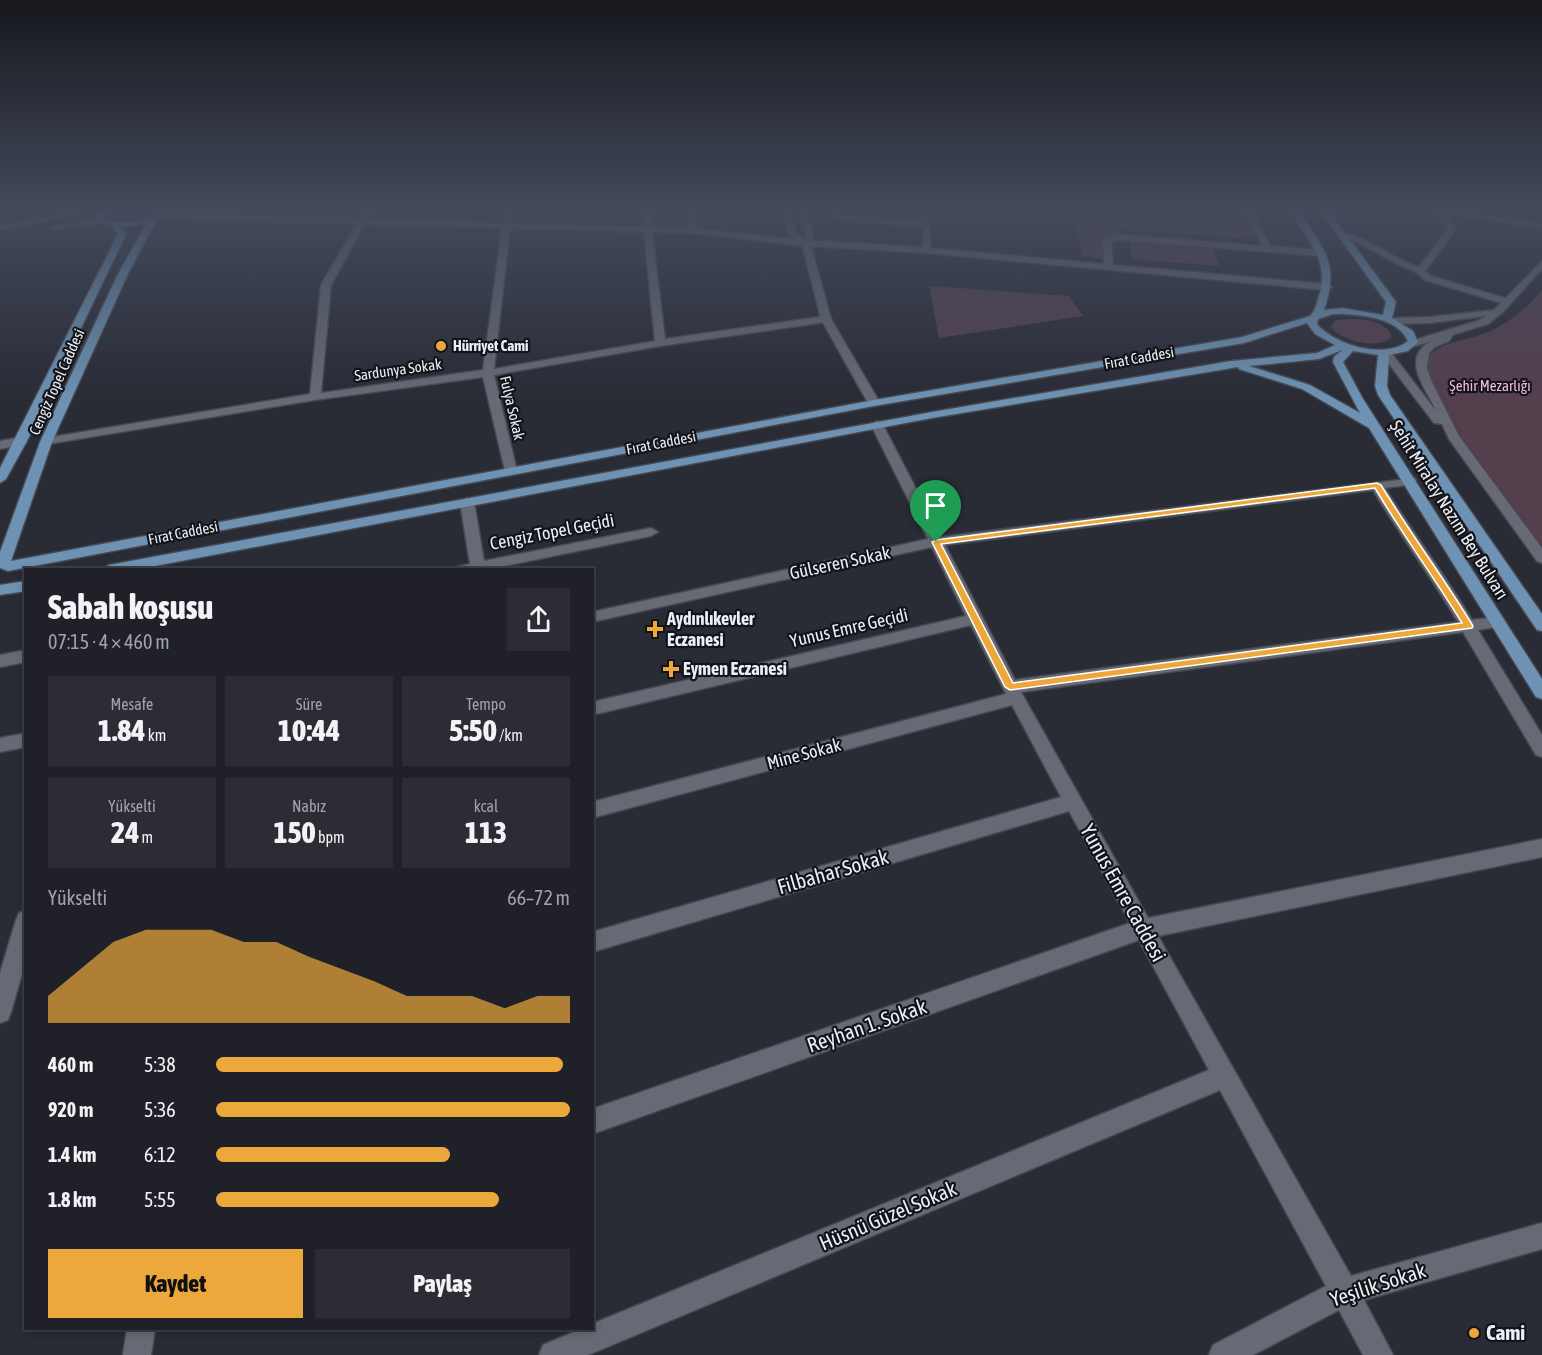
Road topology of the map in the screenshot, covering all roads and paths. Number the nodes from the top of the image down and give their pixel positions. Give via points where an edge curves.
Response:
1 (103, 272) edge
2 (124, 272) edge
3 (333, 272) edge
4 (500, 272) edge
5 (653, 272) edge
6 (814, 272) edge
7 (1158, 272) edge
8 (1329, 272) edge
9 (1370, 272) edge
10 (1422, 272) edge
11 (1535, 272) edge
12 (1327, 287) junction
13 (1504, 306) junction
14 (1315, 317) junction
15 (826, 319) junction
16 (1390, 320) junction
17 (1449, 333) junction
18 (660, 343) junction
19 (1412, 344) junction
20 (1347, 346) junction
21 (1384, 352) junction
22 (1230, 364) junction
23 (488, 373) junction
24 (315, 397) junction
25 (874, 403) junction
26 (877, 425) junction
27 (1375, 426) junction
28 (1453, 436) junction
29 (21, 441) junction
30 (46, 442) junction
31 (0, 445) edge
32 (511, 471) junction
33 (0, 479) edge
34 (1410, 481) junction
35 (1377, 485) junction
36 (467, 502) junction
37 (651, 532) dead end
38 (936, 542) junction
39 (1542, 558) edge
40 (4, 564) edge
41 (120, 568) edge
42 (478, 568) edge
43 (24, 586) edge
44 (0, 589) edge
45 (594, 617) edge
46 (975, 619) junction
47 (1497, 622) junction
48 (1468, 626) junction
49 (1542, 626) edge
50 (24, 656) edge
51 (0, 662) edge
52 (1013, 692) junction
53 (1542, 693) edge
54 (594, 709) edge
55 (24, 740) edge
56 (0, 746) edge
57 (1542, 750) edge
58 (1073, 802) junction
59 (594, 809) edge
60 (1542, 848) edge
61 (24, 927) edge
62 (1142, 929) junction
63 (594, 941) edge
64 (0, 1011) edge
65 (1224, 1076) junction
66 (594, 1121) edge
67 (1542, 1236) edge
68 (1344, 1292) junction
69 (141, 1330) edge
70 (137, 1355) edge
71 (553, 1355) edge
72 (1222, 1355) edge
73 (1379, 1355) edge

1 - 29 main road, Cengiz Topel Caddesi
2 - 30 main road, Cengiz Topel Caddesi
3 - 24 street via 326,285
4 - 23 street, Fulya Sokak
5 - 18 street
6 - 15 street
7 - 12 street
8 - 12 main road
9 - 16 main road via 1391,302
10 - 13 street via 1428,278
11 - 13 street
12 - 14 main road
13 - 16 street via 1429,320
13 - 17 street via 1484,322
14 - 16 main road, Fırat Caddesi via 1344,311
14 - 20 main road via 1315,330
14 - 25 main road, Fırat Caddesi via 1244,340
15 - 18 street, Sardunya Sokak
15 - 25 street
16 - 19 main road via 1410,333
17 - 19 street
17 - 28 street via 1426,350 1422,368
18 - 23 street, Sardunya Sokak
19 - 21 main road
20 - 21 main road
20 - 22 main road, Fırat Caddesi via 1319,356
20 - 27 main road, Şehit Miralay Nazım Bey Bulvarı via 1338,359 1340,366
21 - 28 street
21 - 49 main road, Şehit Miralay Nazım Bey Bulvarı via 1384,395
22 - 26 main road, Fırat Caddesi
22 - 27 main road via 1306,387
23 - 24 street, Sardunya Sokak
23 - 32 street, Fulya Sokak
24 - 30 street, Sardunya Sokak
25 - 32 main road, Fırat Caddesi
26 - 36 main road, Fırat Caddesi
26 - 38 street, Yunus Emre Caddesi
27 - 34 main road, Şehit Miralay Nazım Bey Bulvarı
28 - 39 street
29 - 31 street
29 - 33 main road, Cengiz Topel Caddesi
30 - 40 main road, Cengiz Topel Caddesi
32 - 40 main road, Fırat Caddesi
34 - 35 street, Gülseren Sokak
34 - 47 main road, Şehit Miralay Nazım Bey Bulvarı
35 - 38 street, Gülseren Sokak
35 - 48 street
36 - 41 main road, Fırat Caddesi
36 - 42 street
37 - 42 street, Cengiz Topel Geçidi
38 - 45 street, Gülseren Sokak
38 - 46 street, Yunus Emre Caddesi
40 - 44 main road, Cengiz Topel Caddesi via 8,578
43 - 44 main road
46 - 52 street, Yunus Emre Caddesi
46 - 54 street, Yunus Emre Geçidi
47 - 48 street, Mine Sokak
47 - 53 main road, Şehit Miralay Nazım Bey Bulvarı
48 - 52 street, Mine Sokak
48 - 57 street
50 - 51 street
52 - 58 street, Yunus Emre Caddesi
52 - 59 street, Mine Sokak
55 - 56 street
58 - 62 street, Yunus Emre Caddesi
58 - 63 street, Filbahar Sokak
60 - 62 street, Reyhan 1. Sokak
61 - 64 street
62 - 65 street, Yunus Emre Caddesi
62 - 66 street, Reyhan 1. Sokak
65 - 68 street, Yunus Emre Caddesi
65 - 71 street, Hüsnü Güzel Sokak
67 - 68 street, Yeşilik Sokak
68 - 72 street, Yeşilik Sokak
68 - 73 street, Yunus Emre Caddesi
69 - 70 street

